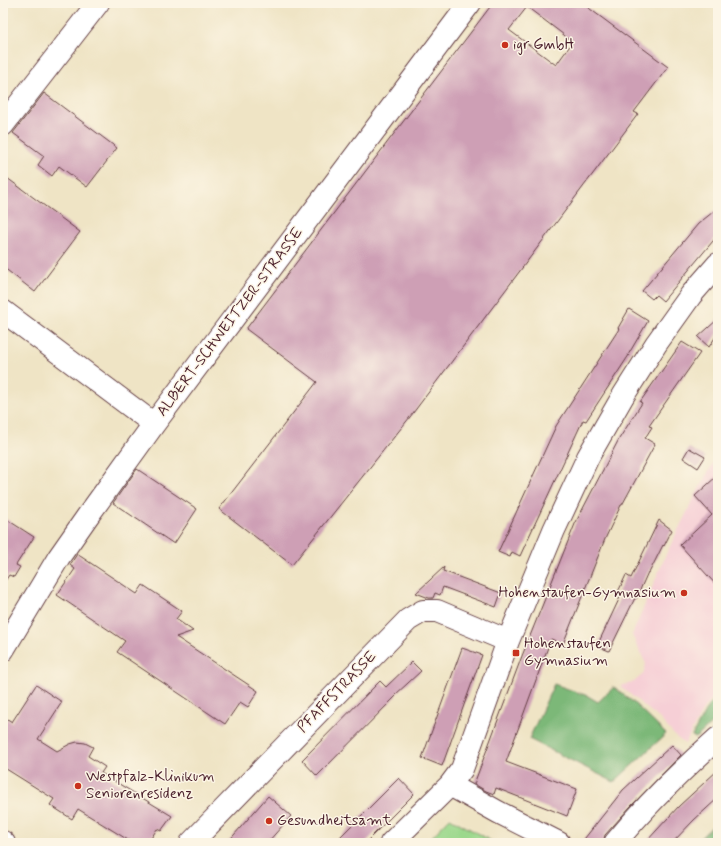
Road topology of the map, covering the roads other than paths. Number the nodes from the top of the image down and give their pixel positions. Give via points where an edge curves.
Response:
1 (98, 3) edge
2 (470, 3) edge
3 (3, 125) edge
4 (718, 264) edge
5 (3, 311) edge
6 (154, 424) junction
7 (508, 640) junction
8 (3, 650) edge
9 (718, 738) edge
10 (450, 785) junction
11 (191, 843) edge
12 (391, 843) edge
13 (559, 843) edge
14 (615, 843) edge

1 - 3 street
2 - 6 street, ALBERT-SCHWEITZER-STRASSE
4 - 7 street via 691,295 656,344 588,457
5 - 6 street
6 - 8 street, ALBERT-SCHWEITZER-STRASSE via 59,557
7 - 10 street via 462,769
7 - 11 street, PFAFFSTRASSE via 437,611 423,611 408,620
9 - 14 street via 658,794
10 - 12 street
10 - 13 street

